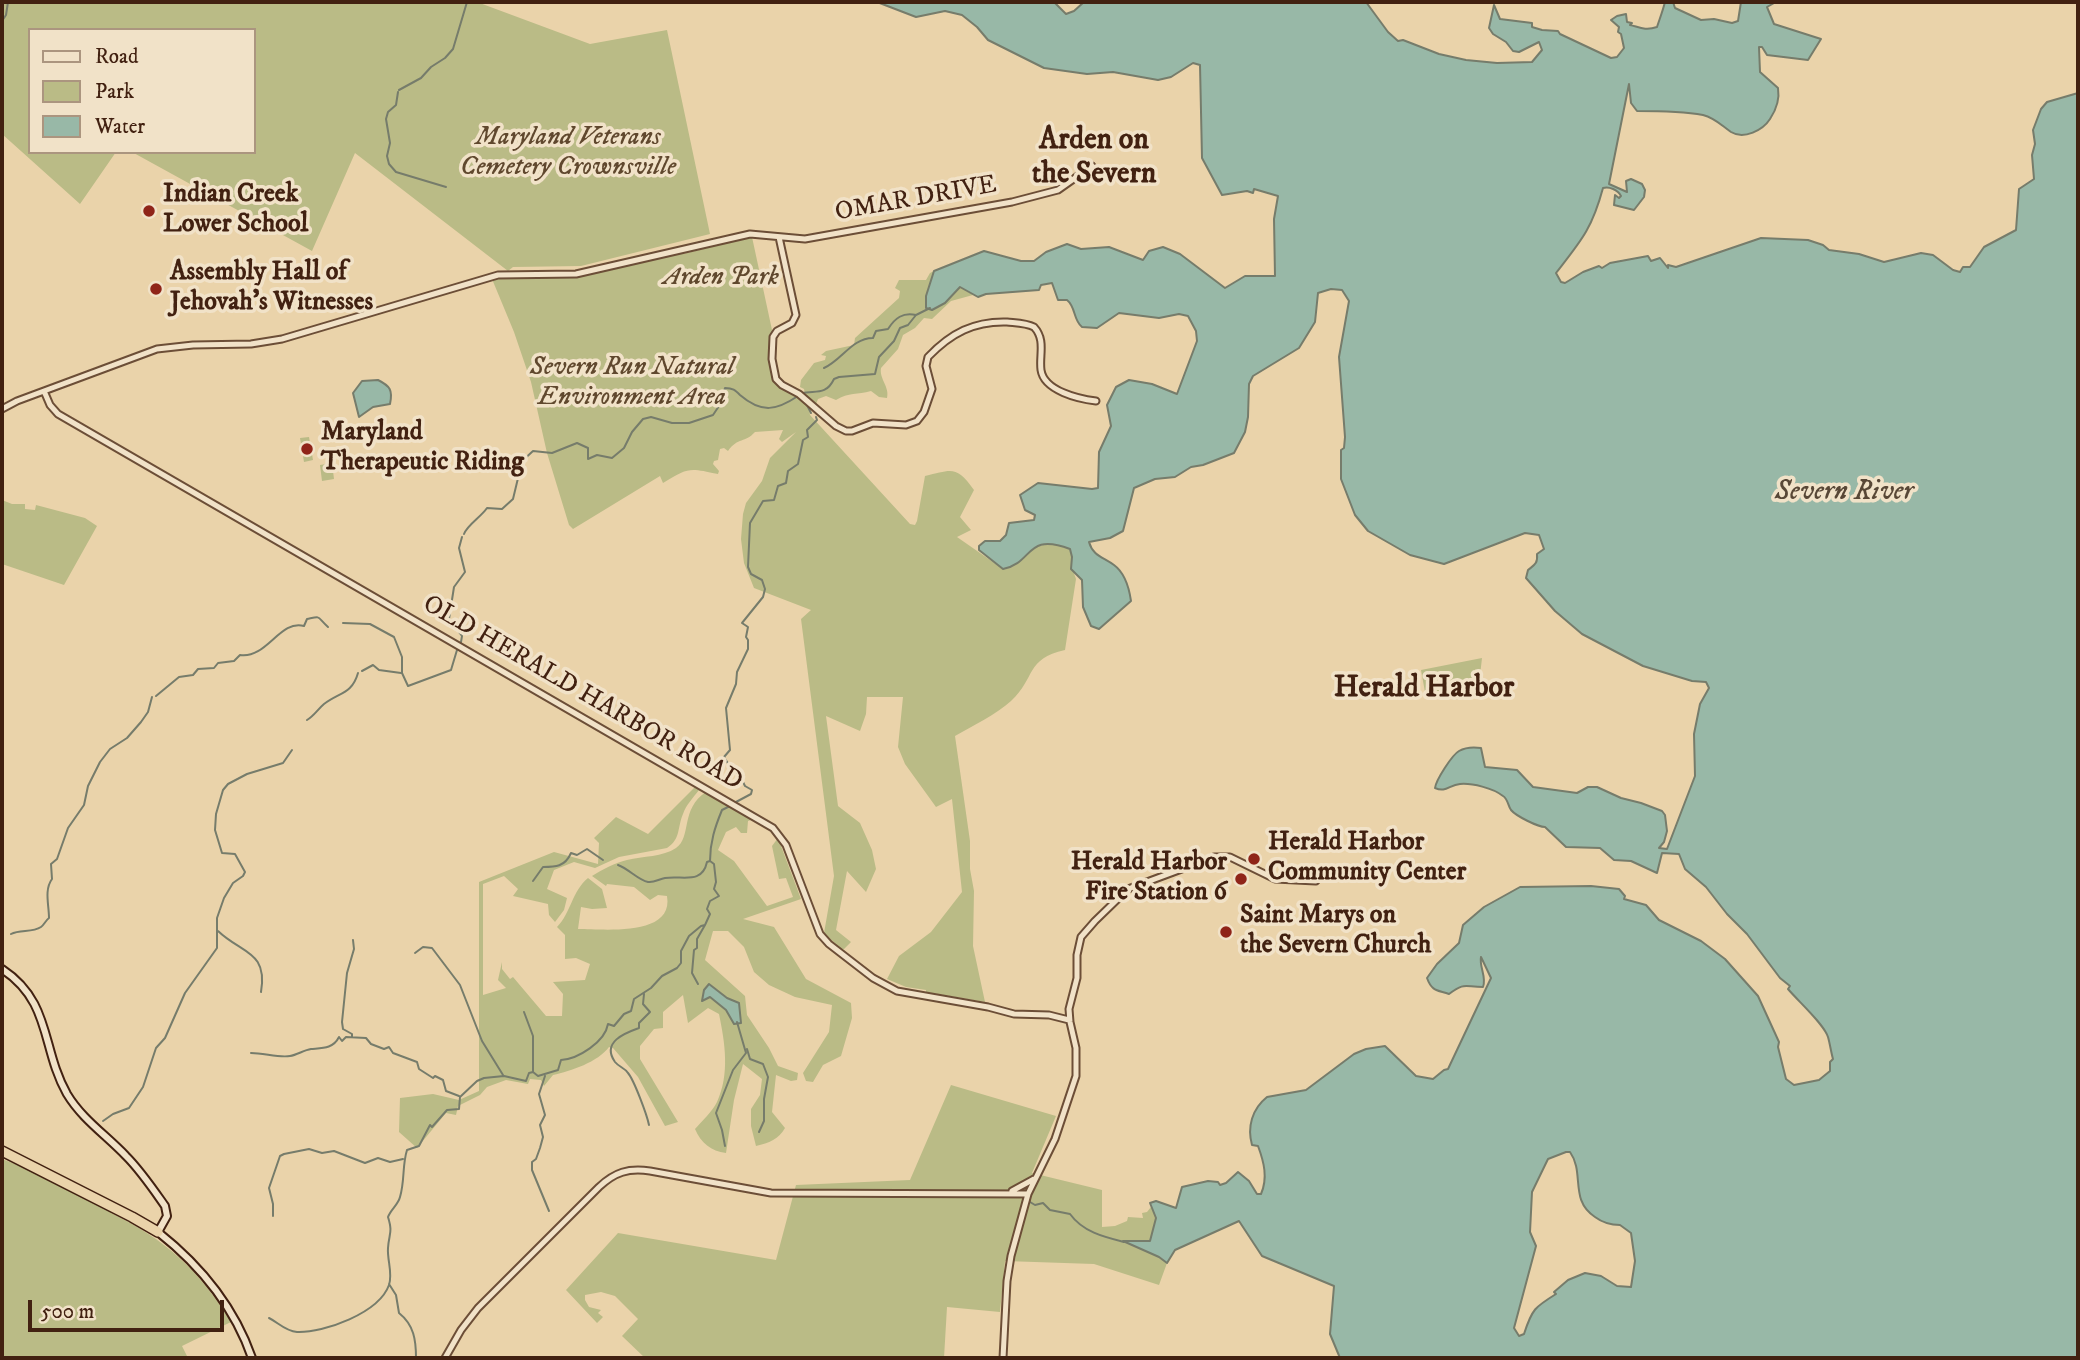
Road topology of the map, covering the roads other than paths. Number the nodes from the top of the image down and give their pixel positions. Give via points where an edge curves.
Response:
1 (1092, 166) dead end
2 (779, 237) junction
3 (44, 391) junction
4 (1096, 401) dead end
5 (2, 409) edge
6 (1316, 881) dead end
7 (2, 969) edge
8 (1069, 1020) junction
9 (2, 1153) edge
10 (1037, 1177) junction
11 (1003, 1193) junction
12 (1028, 1194) junction
13 (158, 1232) junction
14 (252, 1358) edge
15 (446, 1358) edge
16 (1003, 1358) edge

1 - 2 street, OMAR DRIVE via 1058,190 1012,202 815,238
2 - 3 street, OMAR DRIVE via 750,234 576,274 498,275 282,339 157,349
2 - 4 street via 795,310 794,322 773,337 776,379 835,426 852,431 870,423 917,421 932,389 928,357 968,327 986,322 1034,327 1041,339 1041,371 1046,380 1078,398
3 - 5 street, OMAR DRIVE
3 - 8 street, OLD HERALD HARBOR ROAD via 58,414 774,828 786,845 820,934 880,983 907,993 1014,1014
6 - 8 street via 1275,879 1230,857 1212,858 1128,889 1081,937
7 - 13 main road via 34,1001 62,1084 78,1110 126,1156 166,1206 167,1216
8 - 10 street via 1076,1076
9 - 13 highway
10 - 11 street
10 - 12 street
11 - 12 street
11 - 15 street via 771,1193 650,1171 620,1171 599,1186 478,1308
12 - 16 street via 1008,1274
13 - 14 main road via 211,1282

